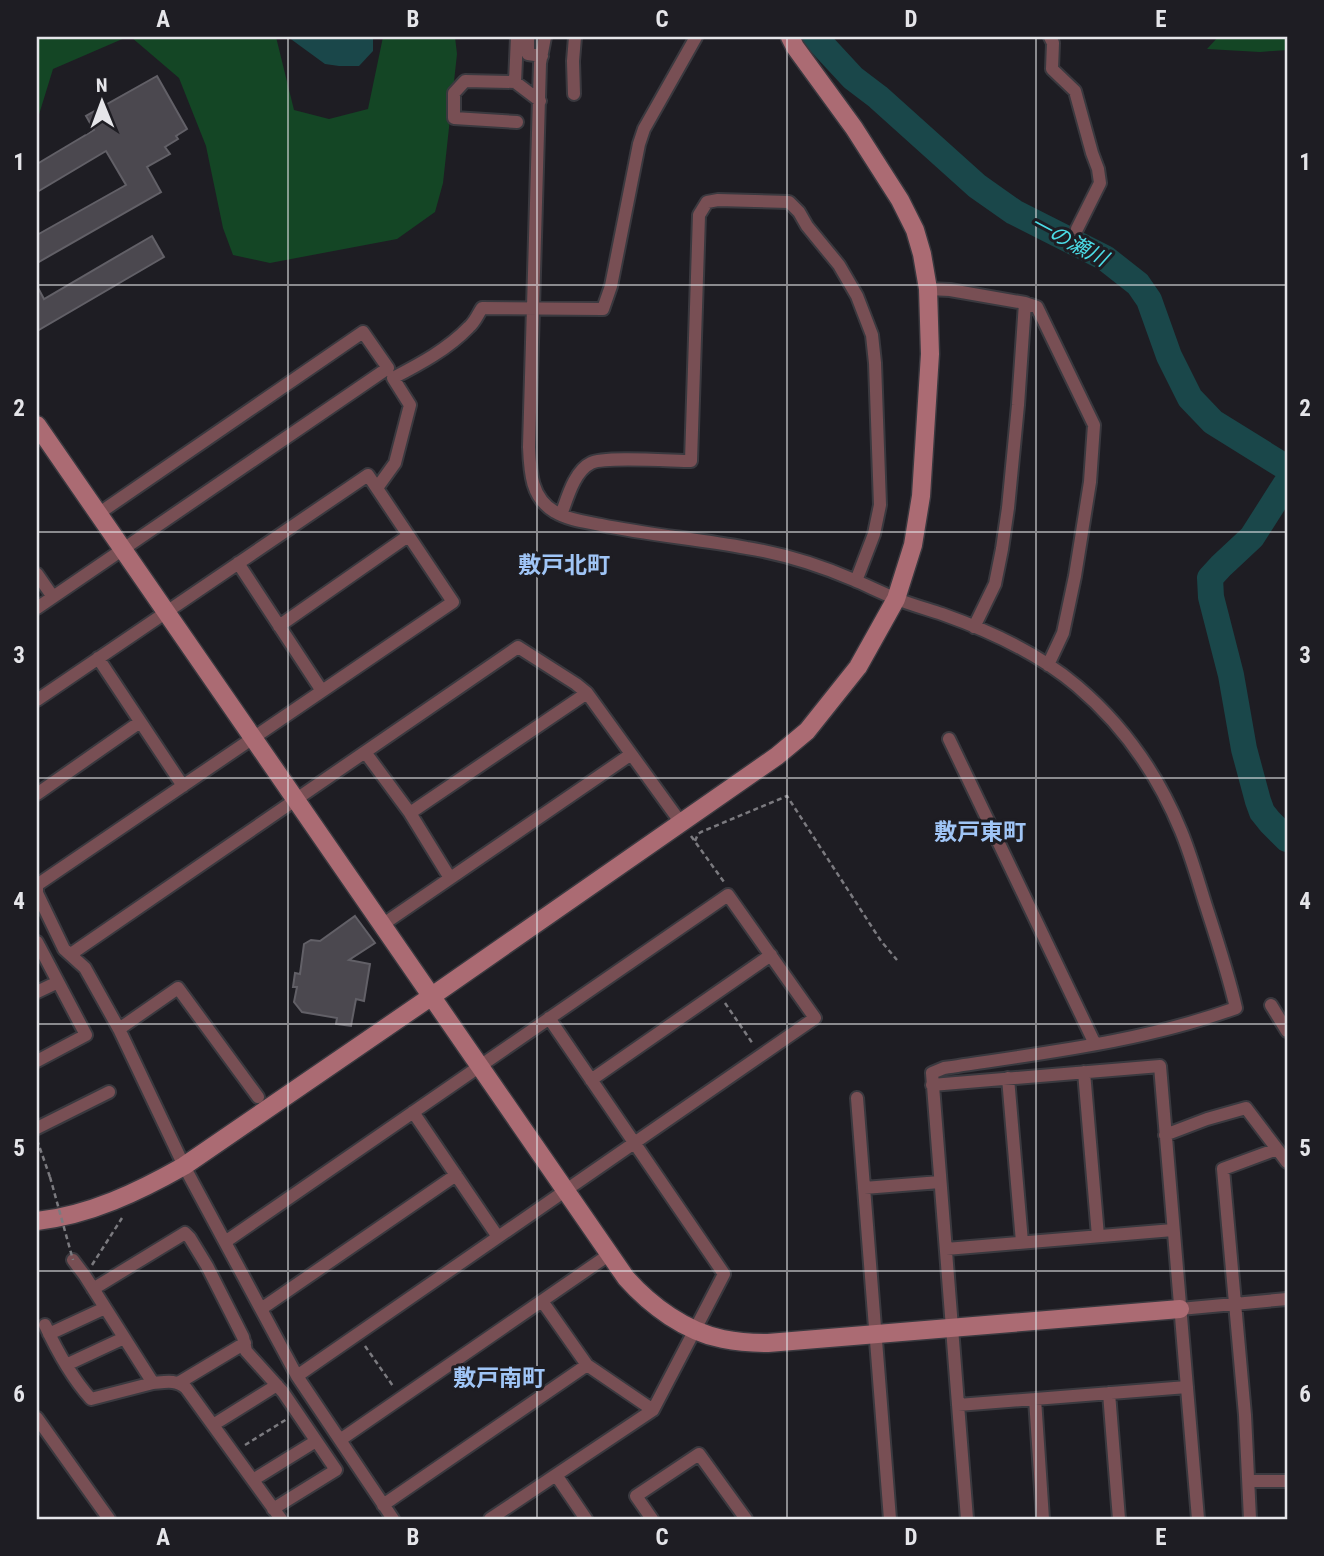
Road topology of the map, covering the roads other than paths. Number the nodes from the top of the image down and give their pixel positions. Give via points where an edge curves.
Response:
1 (517, 37) edge
2 (528, 37) edge
3 (545, 37) edge
4 (575, 37) edge
5 (696, 37) edge
6 (790, 37) edge
7 (1049, 37) edge
8 (542, 56) junction
9 (514, 82) junction
10 (574, 94) dead end
11 (540, 101) junction
12 (517, 122) dead end
13 (1077, 229) dead end
14 (928, 289) junction
15 (1025, 303) junction
16 (532, 308) junction
17 (37, 425) edge
18 (377, 488) junction
19 (99, 514) junction
20 (561, 515) junction
21 (408, 536) junction
22 (123, 549) junction
23 (238, 563) junction
24 (37, 574) edge
25 (856, 581) junction
26 (53, 597) junction
27 (896, 599) junction
28 (37, 608) edge
29 (166, 612) junction
30 (279, 626) junction
31 (974, 627) junction
32 (98, 658) junction
33 (1048, 665) junction
34 (322, 691) junction
35 (587, 693) junction
36 (37, 700) edge
37 (140, 722) junction
38 (253, 738) junction
39 (948, 739) dead end
40 (365, 752) junction
41 (630, 755) junction
42 (183, 786) junction
43 (37, 794) edge
44 (296, 800) junction
45 (410, 813) junction
46 (676, 816) dead end
47 (450, 878) junction
48 (37, 884) edge
49 (382, 925) junction
50 (37, 942) edge
51 (71, 954) junction
52 (771, 955) junction
53 (58, 982) junction
54 (37, 992) edge
55 (432, 996) junction
56 (1271, 1005) dead end
57 (549, 1018) junction
58 (119, 1029) junction
59 (1287, 1031) edge
60 (1095, 1044) junction
61 (37, 1060) edge
62 (480, 1066) junction
63 (1084, 1072) junction
64 (1008, 1079) junction
65 (591, 1080) junction
66 (932, 1085) junction
67 (109, 1092) dead end
68 (258, 1097) dead end
69 (857, 1098) dead end
70 (413, 1112) junction
71 (37, 1128) edge
72 (1165, 1135) junction
73 (634, 1143) junction
74 (1278, 1149) junction
75 (1287, 1162) edge
76 (184, 1166) junction
77 (456, 1175) junction
78 (940, 1182) junction
79 (864, 1188) junction
80 (566, 1190) junction
81 (37, 1221) edge
82 (1173, 1230) junction
83 (1098, 1236) junction
84 (498, 1237) junction
85 (225, 1242) junction
86 (1022, 1242) junction
87 (946, 1249) junction
88 (610, 1254) junction
89 (73, 1260) road end
90 (93, 1289) junction
91 (1287, 1299) edge
92 (542, 1301) junction
93 (1236, 1304) junction
94 (105, 1308) junction
95 (261, 1309) junction
96 (1180, 1309) junction
97 (952, 1328) junction
98 (695, 1329) junction
99 (876, 1335) junction
100 (124, 1338) junction
101 (244, 1343) junction
102 (66, 1365) junction
103 (587, 1365) junction
104 (297, 1376) junction
105 (180, 1382) junction
106 (153, 1383) junction
107 (277, 1385) junction
108 (1187, 1387) junction
109 (1109, 1394) junction
110 (1035, 1399) junction
111 (958, 1405) junction
112 (653, 1410) junction
113 (37, 1418) edge
114 (213, 1425) junction
115 (340, 1440) junction
116 (316, 1441) junction
117 (556, 1475) junction
118 (253, 1480) junction
119 (1249, 1481) junction
120 (1287, 1481) edge
121 (388, 1511) edge
122 (277, 1514) edge
123 (581, 1517) edge
124 (109, 1519) edge
125 (376, 1519) edge
126 (490, 1519) edge
127 (652, 1519) edge
128 (746, 1519) edge
129 (890, 1519) edge
130 (967, 1519) edge
131 (1043, 1519) edge
132 (1119, 1519) edge
133 (1198, 1519) edge
134 (1250, 1519) edge

1 - 9 street
2 - 8 street via 527,54
3 - 8 street
4 - 10 street
5 - 16 street via 639,144 603,309
6 - 14 street via 900,200 919,242
7 - 13 street via 1052,69 1075,91 1098,169 1100,183
8 - 11 street
9 - 11 street
9 - 12 street via 465,81 454,93 454,118
11 - 16 street
14 - 15 street
14 - 27 street via 930,354 921,496 913,545
15 - 31 street via 1002,549 995,583
15 - 33 street via 1037,307 1094,425 1076,576 1063,634
16 - 18 street via 482,308 471,326 453,341 393,378 410,405 395,463
16 - 20 street via 530,473 546,506
17 - 19 street
18 - 21 street
18 - 23 street via 368,475
19 - 22 street
19 - 22 street via 363,332 388,368
20 - 25 street via 785,555
20 - 25 street via 573,484 591,462 691,461 699,215 707,202 719,200 789,202 839,265 872,335 880,505
21 - 30 street
21 - 34 street via 453,602
22 - 26 street
22 - 29 street
23 - 29 street
23 - 30 street
24 - 26 street
25 - 27 street
26 - 28 street
27 - 31 street
27 - 55 street via 858,667 807,731
29 - 32 street
29 - 38 street
30 - 34 street
31 - 33 street via 1009,641
32 - 36 street
32 - 37 street
33 - 60 street via 1076,685 1124,732 1146,763 1181,831 1236,1008
34 - 38 street
35 - 40 street via 518,647
35 - 41 street
35 - 45 street
37 - 42 street
37 - 43 street
38 - 42 street
38 - 44 street
39 - 60 street
40 - 44 street
40 - 45 street
41 - 46 street
41 - 47 street
42 - 48 street
44 - 49 street
44 - 51 street
45 - 47 street
47 - 49 street
48 - 51 street via 58,938
49 - 55 street
50 - 53 street
51 - 58 street via 85,968
52 - 57 street via 729,895
52 - 65 street
52 - 73 street via 815,1018
53 - 54 street
53 - 61 street via 86,1035
55 - 62 street
55 - 76 street
56 - 59 street
57 - 62 street
57 - 65 street
58 - 68 street via 178,988
58 - 76 street
60 - 66 street via 944,1068 932,1073
62 - 70 street
62 - 80 street
63 - 64 street
63 - 72 street via 1160,1066
63 - 83 street
64 - 66 street
64 - 86 street
65 - 73 street
66 - 78 street
67 - 71 street
69 - 79 street
70 - 77 street
70 - 85 street
72 - 74 street via 1246,1108
72 - 82 street
73 - 80 street
73 - 98 street via 724,1274
74 - 75 street
74 - 93 street via 1223,1169
76 - 81 street via 108,1203
76 - 85 street
77 - 84 street
77 - 95 street
78 - 79 street
78 - 87 street
79 - 99 street
80 - 84 street
80 - 88 street
82 - 83 street
82 - 96 street
83 - 86 street
84 - 104 street
85 - 95 street
86 - 87 street
87 - 97 street
88 - 92 street
88 - 98 street via 643,1296
89 - 90 street
90 - 94 street
90 - 101 street via 185,1233 207,1266
91 - 93 street
92 - 103 street
92 - 115 street
93 - 96 street
93 - 119 street
94 - 100 street
94 - 102 street via 47,1330
95 - 104 street
96 - 97 street
96 - 108 street
97 - 99 street
97 - 111 street
98 - 99 street via 721,1339 768,1343
98 - 112 street
99 - 129 street
100 - 102 street
100 - 106 street
101 - 105 street
101 - 107 street
102 - 106 street via 91,1399
103 - 112 street
103 - 121 street
104 - 115 street
105 - 106 street
105 - 114 street
107 - 114 street
107 - 116 street
108 - 109 street
108 - 133 street
109 - 110 street
109 - 132 street
110 - 111 street
110 - 131 street
111 - 130 street
112 - 117 street
113 - 124 street
114 - 118 street
115 - 121 street
116 - 118 street
116 - 122 street via 335,1470
117 - 123 street
117 - 126 street
118 - 122 street
119 - 120 street
119 - 134 street
121 - 125 street
127 - 128 street via 636,1496 699,1454

